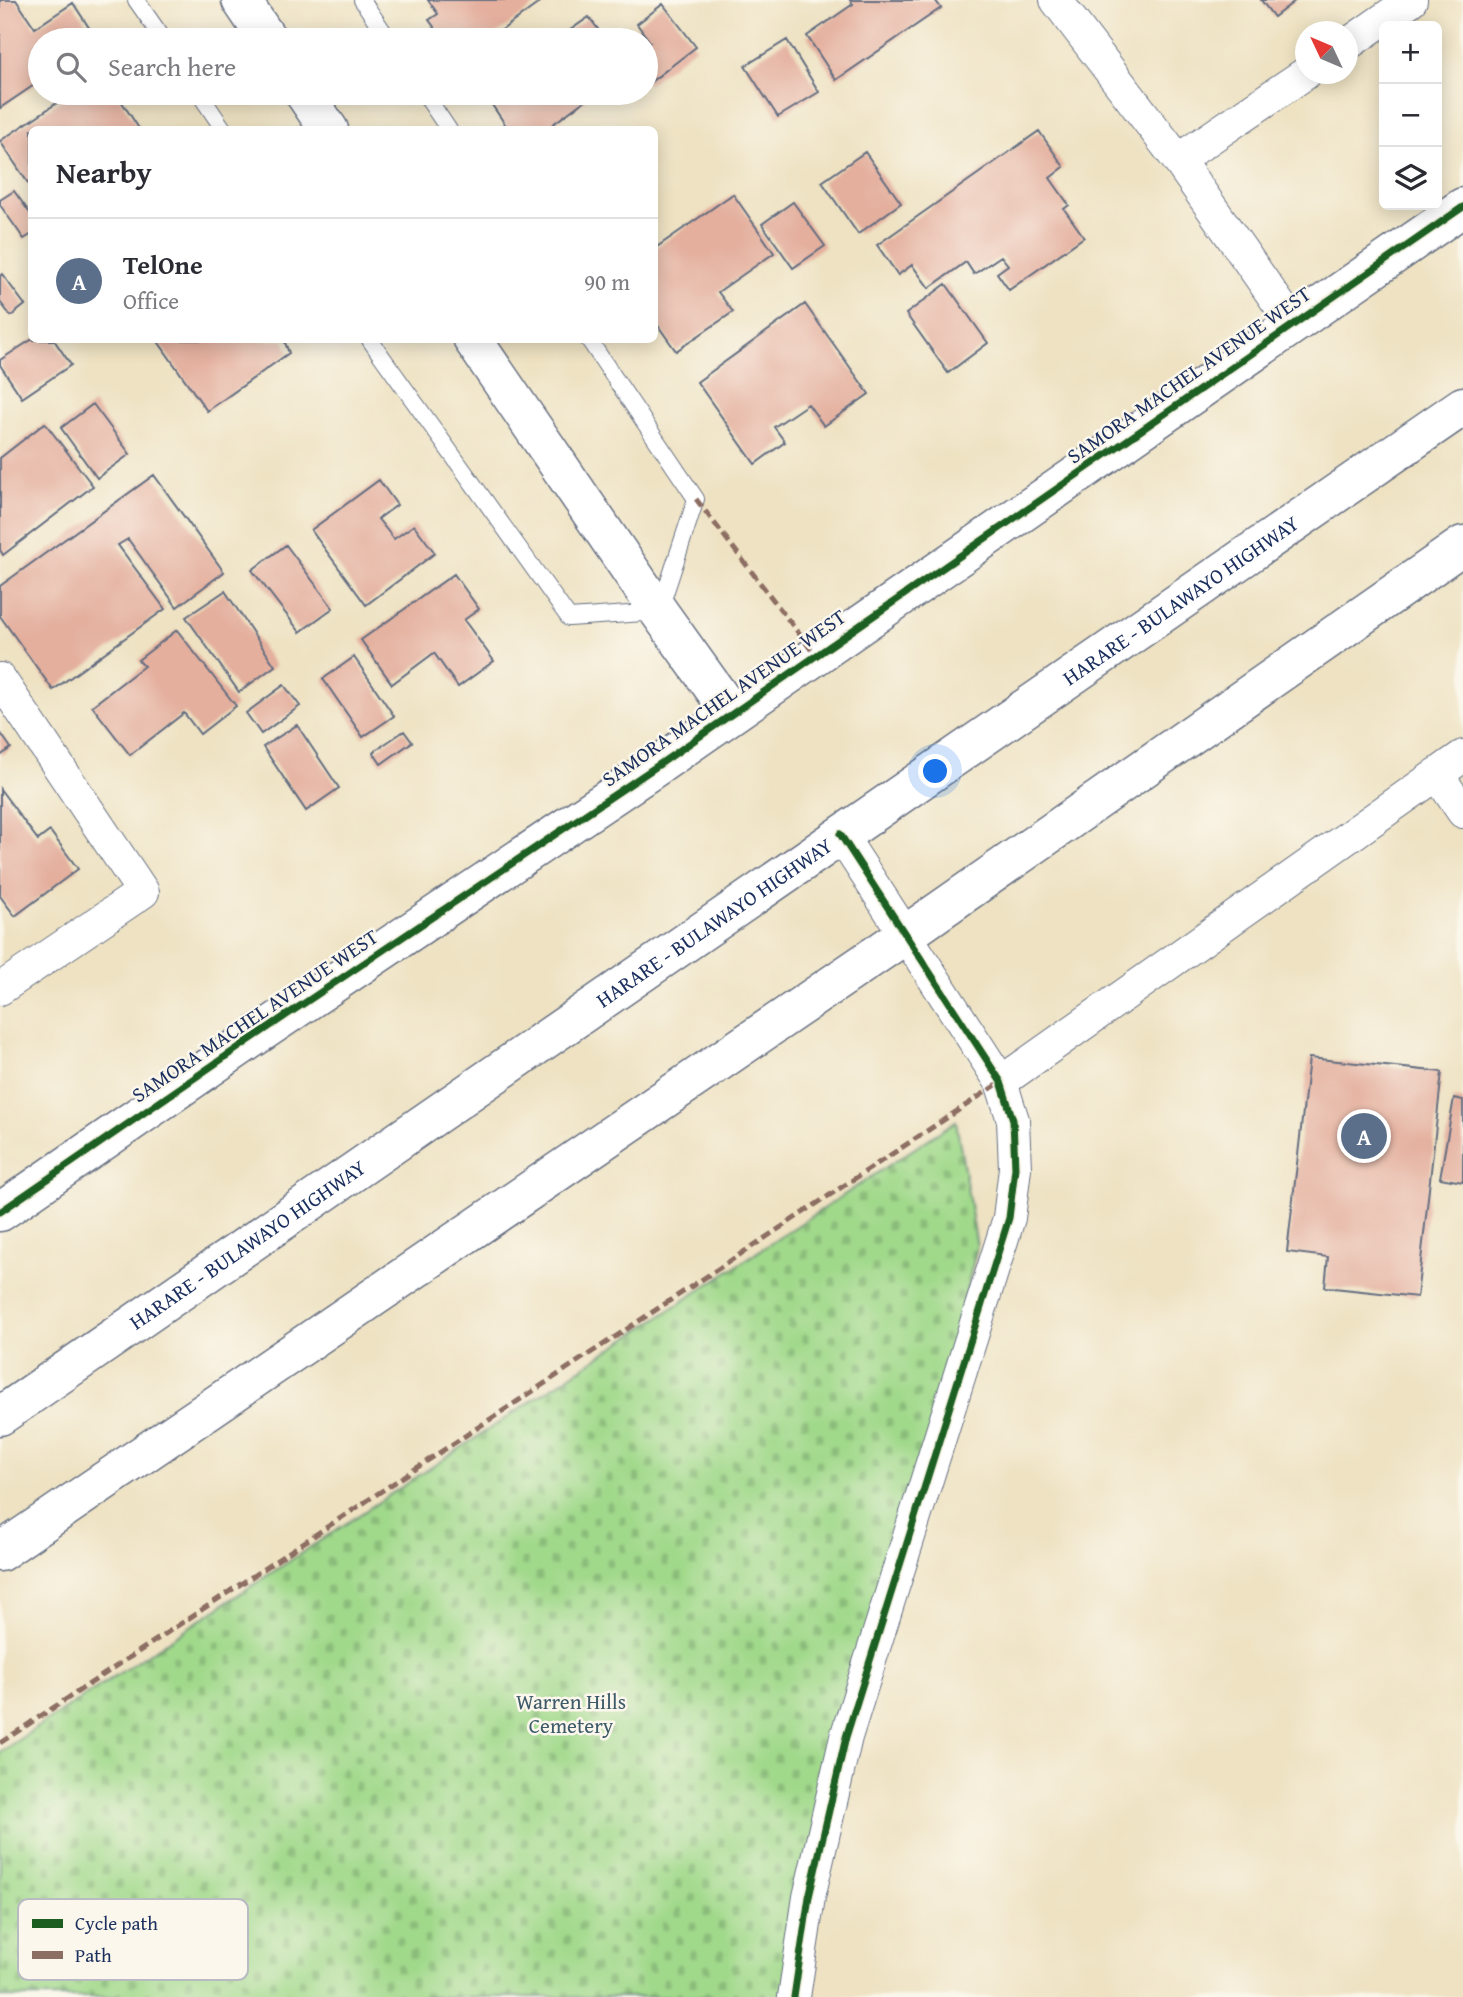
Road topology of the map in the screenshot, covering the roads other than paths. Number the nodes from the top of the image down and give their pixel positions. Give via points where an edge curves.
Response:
1 (136, 0) edge
2 (241, 0) edge
3 (362, 0) edge
4 (1056, 0) edge
5 (1411, 0) edge
6 (156, 28) edge
7 (260, 28) edge
8 (381, 28) edge
9 (1358, 37) edge
10 (1295, 80) edge
11 (207, 105) edge
12 (312, 105) edge
13 (432, 105) edge
14 (221, 126) edge
15 (326, 126) edge
16 (446, 126) edge
17 (1178, 160) junction
18 (1463, 207) edge
19 (1293, 324) junction
20 (372, 343) edge
21 (475, 343) edge
22 (591, 343) edge
23 (1463, 406) edge
24 (1463, 545) edge
25 (659, 612) junction
26 (0, 679) edge
27 (732, 714) junction
28 (1463, 756) edge
29 (1437, 774) junction
30 (1463, 812) edge
31 (840, 834) junction
32 (905, 935) junction
33 (0, 989) edge
34 (1001, 1082) junction
35 (0, 1212) edge
36 (0, 1416) edge
37 (0, 1552) edge
38 (794, 1997) edge

1 - 6 lane
2 - 7 main road
3 - 8 lane
4 - 17 street
5 - 9 street
10 - 17 street
11 - 14 lane
12 - 15 main road
13 - 16 lane
17 - 19 street
18 - 19 main road, SAMORA MACHEL AVENUE WEST
19 - 27 main road, SAMORA MACHEL AVENUE WEST
20 - 25 lane via 569,618
21 - 25 main road
22 - 25 lane via 696,499
23 - 31 main road, HARARE - BULAWAYO HIGHWAY
24 - 32 main road
25 - 27 main road
26 - 33 street via 143,892
27 - 35 main road, SAMORA MACHEL AVENUE WEST
28 - 29 street
29 - 30 street
29 - 34 street
31 - 32 street
31 - 36 main road, HARARE - BULAWAYO HIGHWAY
32 - 34 street
32 - 37 main road
34 - 38 street via 1013,1120 1015,1168 1009,1218 846,1737 809,1897

